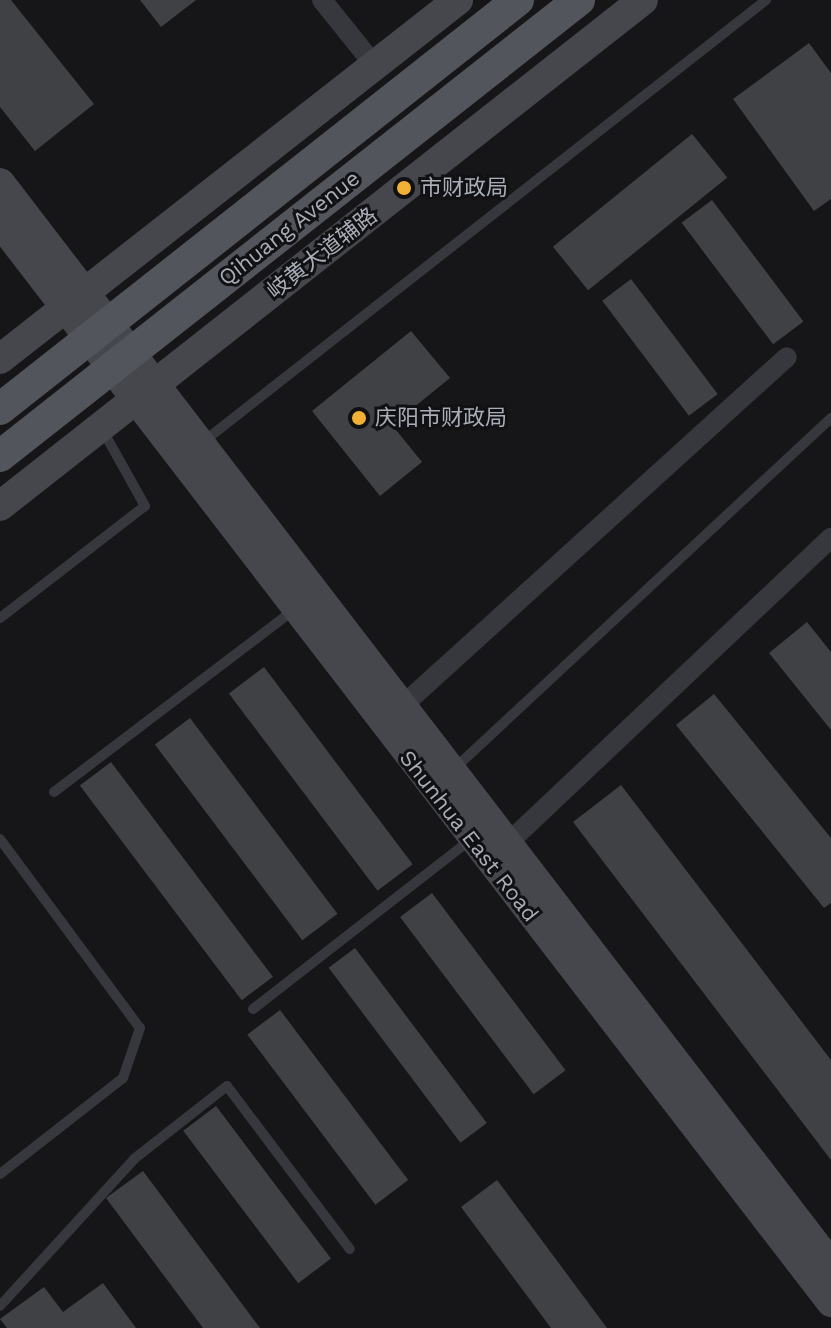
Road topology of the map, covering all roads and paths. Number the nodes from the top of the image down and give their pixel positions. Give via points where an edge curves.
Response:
1 (322, 0) edge
2 (458, 0) edge
3 (518, 0) edge
4 (579, 0) edge
5 (643, 0) edge
6 (766, 0) edge
7 (375, 66) junction
8 (0, 183) edge
9 (0, 222) edge
10 (75, 300) junction
11 (99, 332) junction
12 (787, 357) dead end
13 (0, 359) edge
14 (122, 360) junction
15 (146, 392) junction
16 (0, 409) edge
17 (831, 418) edge
18 (100, 427) junction
19 (201, 443) junction
20 (0, 456) edge
21 (0, 506) edge
22 (831, 538) edge
23 (295, 609) junction
24 (0, 618) edge
25 (400, 708) junction
26 (450, 773) junction
27 (54, 792) dead end
28 (0, 839) edge
29 (472, 839) junction
30 (506, 845) junction
31 (253, 1009) dead end
32 (0, 1174) edge
33 (350, 1249) dead end
34 (831, 1265) edge
35 (831, 1302) edge
36 (0, 1306) edge

1 - 7 street
2 - 7 street
3 - 11 main road, Qihuang Avenue
4 - 14 main road, Qihuang Avenue
5 - 15 street, 岐黄大道辅路
6 - 19 lane
7 - 10 street
8 - 10 street
9 - 10 street
10 - 11 street, Shunhua East Road
10 - 13 street
11 - 14 street, Shunhua East Road
11 - 16 main road, Qihuang Avenue
12 - 25 street
14 - 15 street, Shunhua East Road
14 - 20 main road, Qihuang Avenue
15 - 18 street, 岐黄大道辅路
15 - 19 street, Shunhua East Road
15 - 23 street, Shunhua East Road
17 - 26 lane
18 - 21 street, 岐黄大道辅路
18 - 24 lane via 145,506
19 - 25 street, Shunhua East Road
22 - 30 street
23 - 27 lane
23 - 29 street, Shunhua East Road
25 - 26 street, Shunhua East Road
26 - 30 street, Shunhua East Road
28 - 32 lane via 140,1028 123,1078
29 - 31 lane
29 - 35 street, Shunhua East Road
30 - 34 street, Shunhua East Road
33 - 36 lane via 227,1086 134,1159

